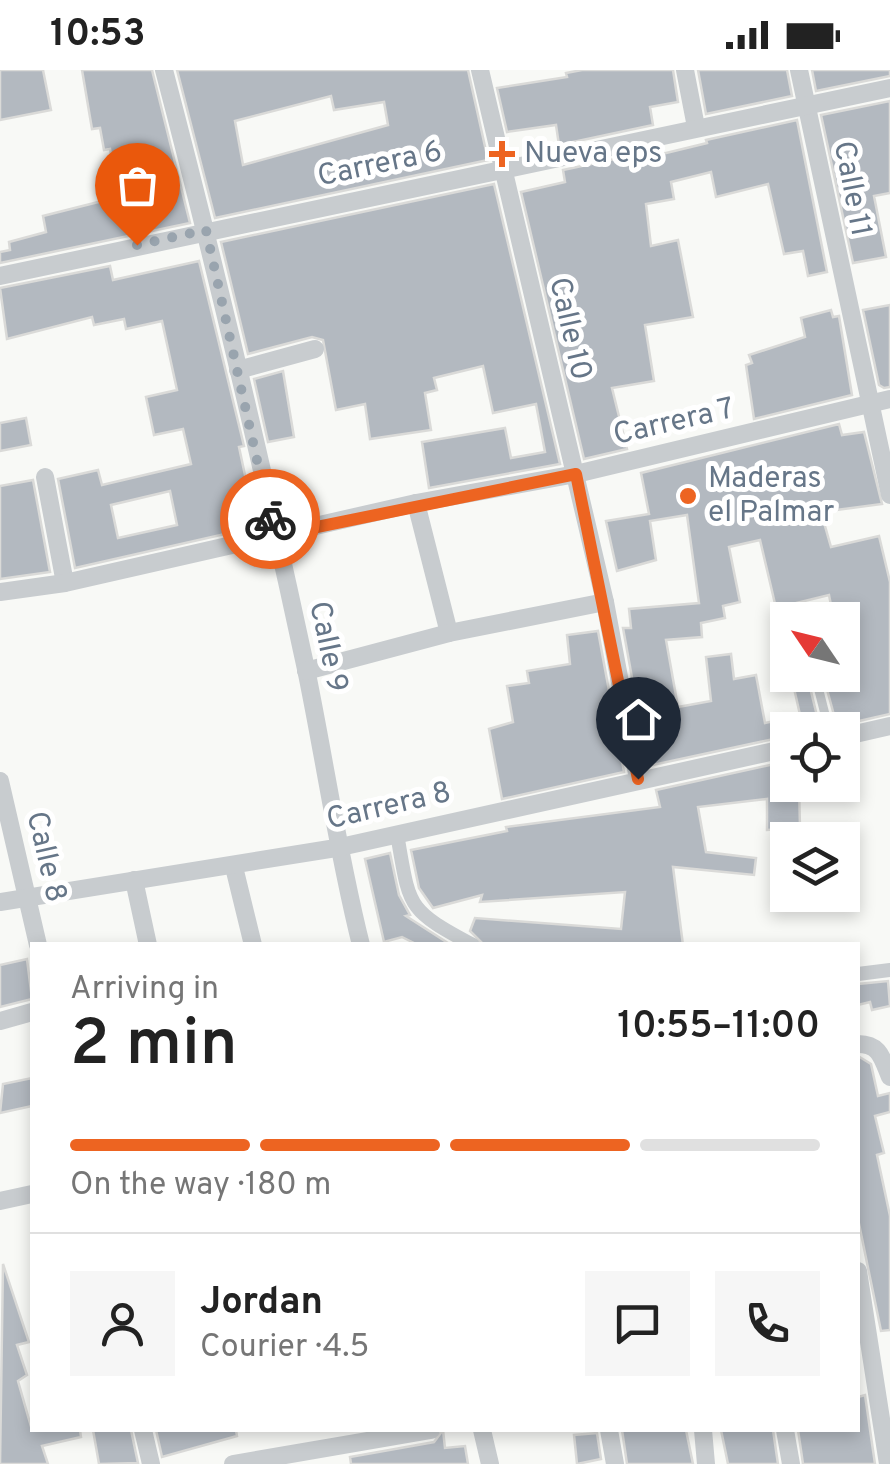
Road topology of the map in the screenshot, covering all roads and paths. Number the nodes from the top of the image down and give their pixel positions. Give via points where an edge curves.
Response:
1 (164, 70) edge
2 (480, 70) edge
3 (685, 70) edge
4 (799, 70) edge
5 (890, 88) edge
6 (806, 104) junction
7 (696, 127) junction
8 (500, 168) junction
9 (206, 230) junction
10 (0, 276) edge
11 (315, 350) dead end
12 (238, 370) junction
13 (890, 400) edge
14 (869, 404) junction
15 (576, 474) junction
16 (45, 477) dead end
17 (890, 494) edge
18 (416, 503) junction
19 (273, 536) junction
20 (64, 582) junction
21 (0, 592) edge
22 (605, 602) junction
23 (449, 634) junction
24 (306, 671) junction
25 (890, 726) edge
26 (860, 732) edge
27 (770, 752) edge
28 (638, 779) junction
29 (0, 780) edge
30 (397, 834) junction
31 (336, 848) junction
32 (234, 867) junction
33 (134, 880) junction
34 (24, 898) junction
35 (0, 902) edge
36 (37, 942) edge
37 (147, 942) edge
38 (252, 942) edge
39 (360, 942) edge
40 (468, 942) edge
41 (890, 970) edge
42 (860, 974) edge
43 (30, 1013) edge
44 (0, 1022) edge
45 (860, 1044) edge
46 (890, 1077) edge
47 (30, 1194) edge
48 (0, 1201) edge
49 (860, 1298) edge
50 (864, 1352) edge
51 (884, 1386) edge
52 (144, 1432) edge
53 (418, 1432) edge
54 (482, 1432) edge
55 (609, 1432) edge
56 (702, 1432) edge
57 (785, 1432) edge
58 (151, 1464) edge
59 (233, 1464) edge
60 (490, 1464) edge
61 (615, 1464) edge
62 (706, 1464) edge
63 (791, 1464) edge
64 (888, 1464) edge

1 - 9 street, Calle 9
2 - 8 street, Calle 10
3 - 7 street
4 - 6 street, Calle 11
5 - 6 street, Carrera 6
6 - 7 street, Carrera 6
6 - 14 street, Calle 11
7 - 8 street, Carrera 6
8 - 9 street, Carrera 6
8 - 15 street, Calle 10
9 - 10 street, Carrera 6
9 - 12 street, Calle 9
11 - 12 street
12 - 19 street, Calle 9
13 - 14 street, Carrera 7
14 - 15 street, Carrera 7
14 - 17 street, Calle 11
15 - 18 street, Carrera 7
15 - 22 street, Calle 10
16 - 20 street
18 - 19 street, Carrera 7
18 - 23 street
19 - 20 street, Carrera 7
19 - 24 street, Calle 9
20 - 21 street, Carrera 7
22 - 23 street
22 - 28 street, Calle 10
23 - 24 street
24 - 31 street, Calle 9
25 - 26 street
27 - 28 street, Carrera 8
28 - 30 street, Carrera 8
29 - 34 street, Calle 8
30 - 31 street, Carrera 8
30 - 40 street via 410,902 426,920
31 - 32 street, Carrera 8
31 - 39 street, Calle 9
32 - 33 street, Carrera 8
32 - 38 street
33 - 34 street, Carrera 8
33 - 37 street
34 - 35 street, Carrera 8
34 - 36 street, Calle 8
41 - 42 street
43 - 44 street
45 - 46 street via 879,1050
47 - 48 street
49 - 50 street
50 - 51 street
51 - 64 street
52 - 58 street
53 - 59 street
54 - 60 street
55 - 61 street
56 - 62 street
57 - 63 street

